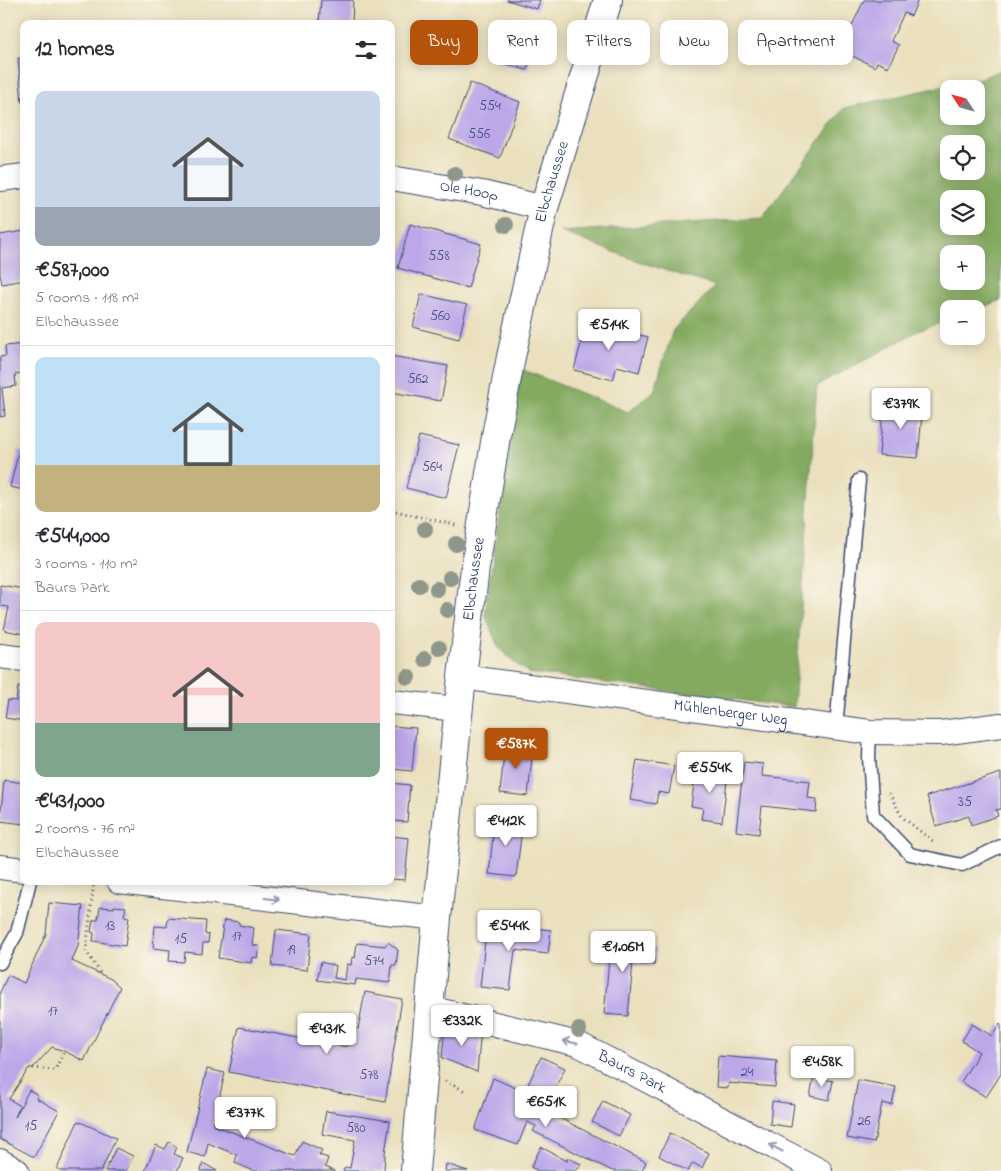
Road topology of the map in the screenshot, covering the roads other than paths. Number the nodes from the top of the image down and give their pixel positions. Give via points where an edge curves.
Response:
1 (608, 0) edge
2 (20, 176) edge
3 (0, 179) edge
4 (395, 179) edge
5 (544, 208) junction
6 (860, 480) dead end
7 (0, 656) edge
8 (20, 659) edge
9 (462, 677) junction
10 (395, 702) edge
11 (458, 709) junction
12 (1001, 725) edge
13 (836, 728) junction
14 (870, 732) junction
15 (1001, 846) edge
16 (0, 867) edge
17 (20, 870) edge
18 (29, 885) edge
19 (153, 885) edge
20 (437, 918) junction
21 (0, 963) edge
22 (430, 1008) junction
23 (0, 1162) edge
24 (17, 1171) edge
25 (415, 1171) edge
26 (820, 1171) edge

1 - 5 street, Elbchaussee
2 - 3 street
4 - 5 street, Ole Hoop via 482,193
5 - 9 street, Elbchaussee via 497,430
6 - 13 lane
7 - 8 street
9 - 11 street, Elbchaussee
9 - 13 street, Mühlenberger Weg
10 - 11 street
11 - 20 street, Elbchaussee
12 - 14 street, Mühlenberger Weg via 942,733
13 - 14 street, Mühlenberger Weg
14 - 15 lane via 872,815 910,854 962,865
16 - 17 street
18 - 21 lane via 17,933
19 -> 20 street
20 - 22 street, Elbchaussee
22 - 25 street, Elbchaussee
26 -> 22 street, Baurs Park via 578,1044
23 - 24 street

